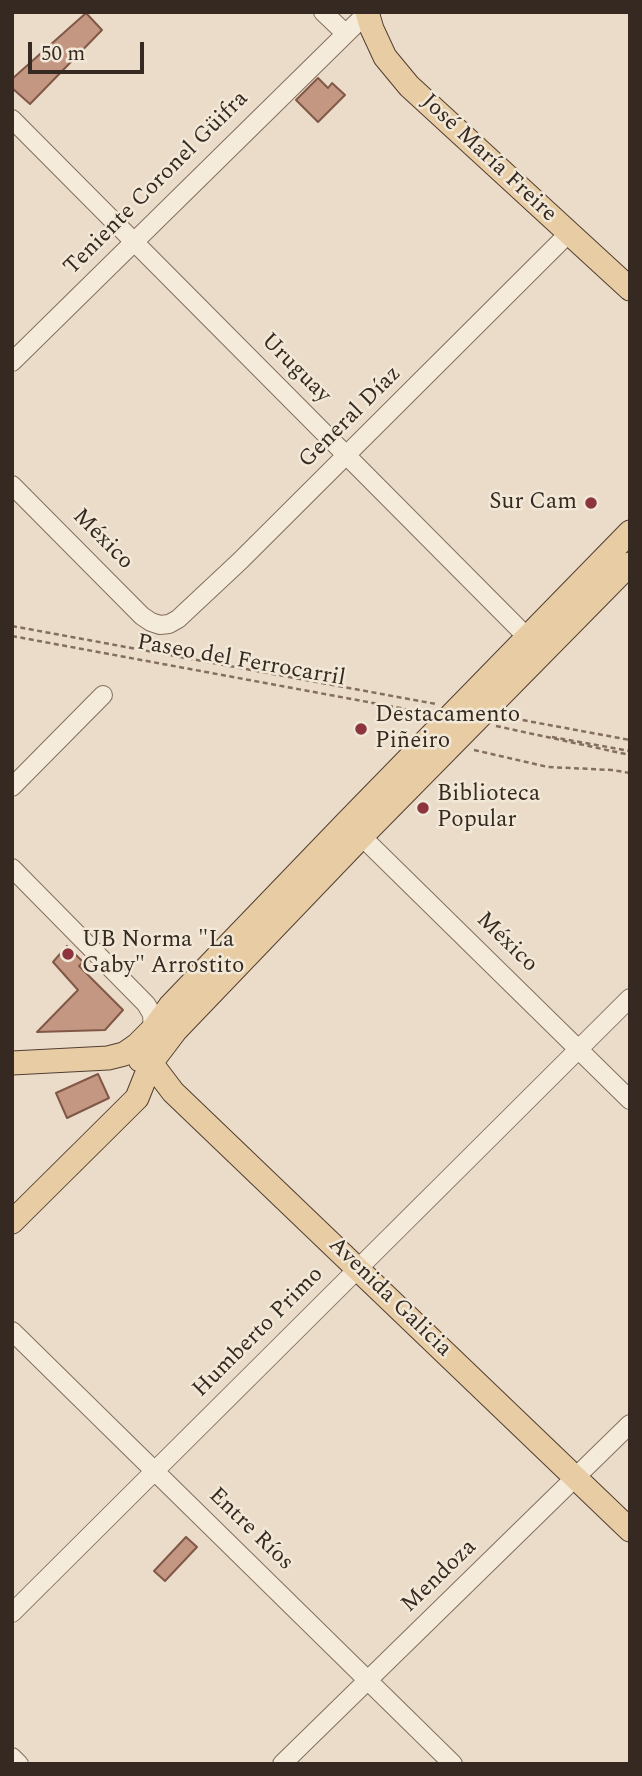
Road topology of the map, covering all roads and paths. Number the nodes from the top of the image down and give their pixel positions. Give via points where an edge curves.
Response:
1 (323, 12) edge
2 (367, 13) edge
3 (345, 33) junction
4 (12, 120) edge
5 (568, 234) junction
6 (134, 243) junction
7 (630, 289) edge
8 (12, 362) edge
9 (348, 456) junction
10 (12, 485) edge
11 (630, 532) edge
12 (630, 564) edge
13 (160, 625) joint
14 (12, 626) edge
15 (12, 636) edge
16 (535, 645) junction
17 (103, 695) dead end
18 (471, 720) junction
19 (630, 740) edge
20 (630, 753) edge
21 (630, 773) edge
22 (12, 787) edge
23 (354, 829) junction
24 (12, 868) edge
25 (630, 998) edge
26 (154, 1028) junction
27 (578, 1048) junction
28 (124, 1054) junction
29 (12, 1063) edge
30 (151, 1063) junction
31 (630, 1100) edge
32 (12, 1222) edge
33 (359, 1269) junction
34 (12, 1331) edge
35 (630, 1424) edge
36 (154, 1471) junction
37 (576, 1478) junction
38 (630, 1530) edge
39 (12, 1613) edge
40 (369, 1681) junction
41 (12, 1757) edge
42 (19, 1764) edge
43 (282, 1764) edge
44 (453, 1764) edge

1 - 3 street
2 - 3 street, Teniente Coronel Güifra
2 - 5 main road, José María Freire via 395,71
3 - 6 street, Teniente Coronel Güifra
4 - 6 street, Uruguay
5 - 7 main road, José María Freire
5 - 9 street, General Díaz
6 - 8 street, Teniente Coronel Güifra
6 - 9 street, Uruguay
9 - 13 street, General Díaz via 178,619
9 - 16 street, Uruguay
10 - 13 street, México via 142,616
11 - 16 main road
12 - 16 main road
14 - 18 path
15 - 18 path, Paseo del Ferrocarril
16 - 18 main road
17 - 22 street
18 - 19 path, Paseo del Ferrocarril
18 - 20 path
18 - 20 path
18 - 21 path via 474,750 548,767
18 - 23 main road
23 - 26 main road via 170,1006
23 - 27 street, México
23 - 30 main road
24 - 26 street via 146,1004
25 - 27 street, Humberto Primo
26 - 28 main road
26 - 30 street
27 - 31 street, México
27 - 33 street, Humberto Primo
28 - 29 main road
28 - 30 main road
30 - 32 main road via 137,1098
30 - 33 main road, Avenida Galicia via 173,1091
33 - 36 street, Humberto Primo
33 - 37 main road, Avenida Galicia
34 - 36 street, Entre Ríos
35 - 37 street, Mendoza
36 - 39 street, Humberto Primo
36 - 40 street, Entre Ríos
37 - 38 main road, Avenida Galicia
37 - 40 street, Mendoza
40 - 43 street, Mendoza
40 - 44 street, Entre Ríos
41 - 42 street

